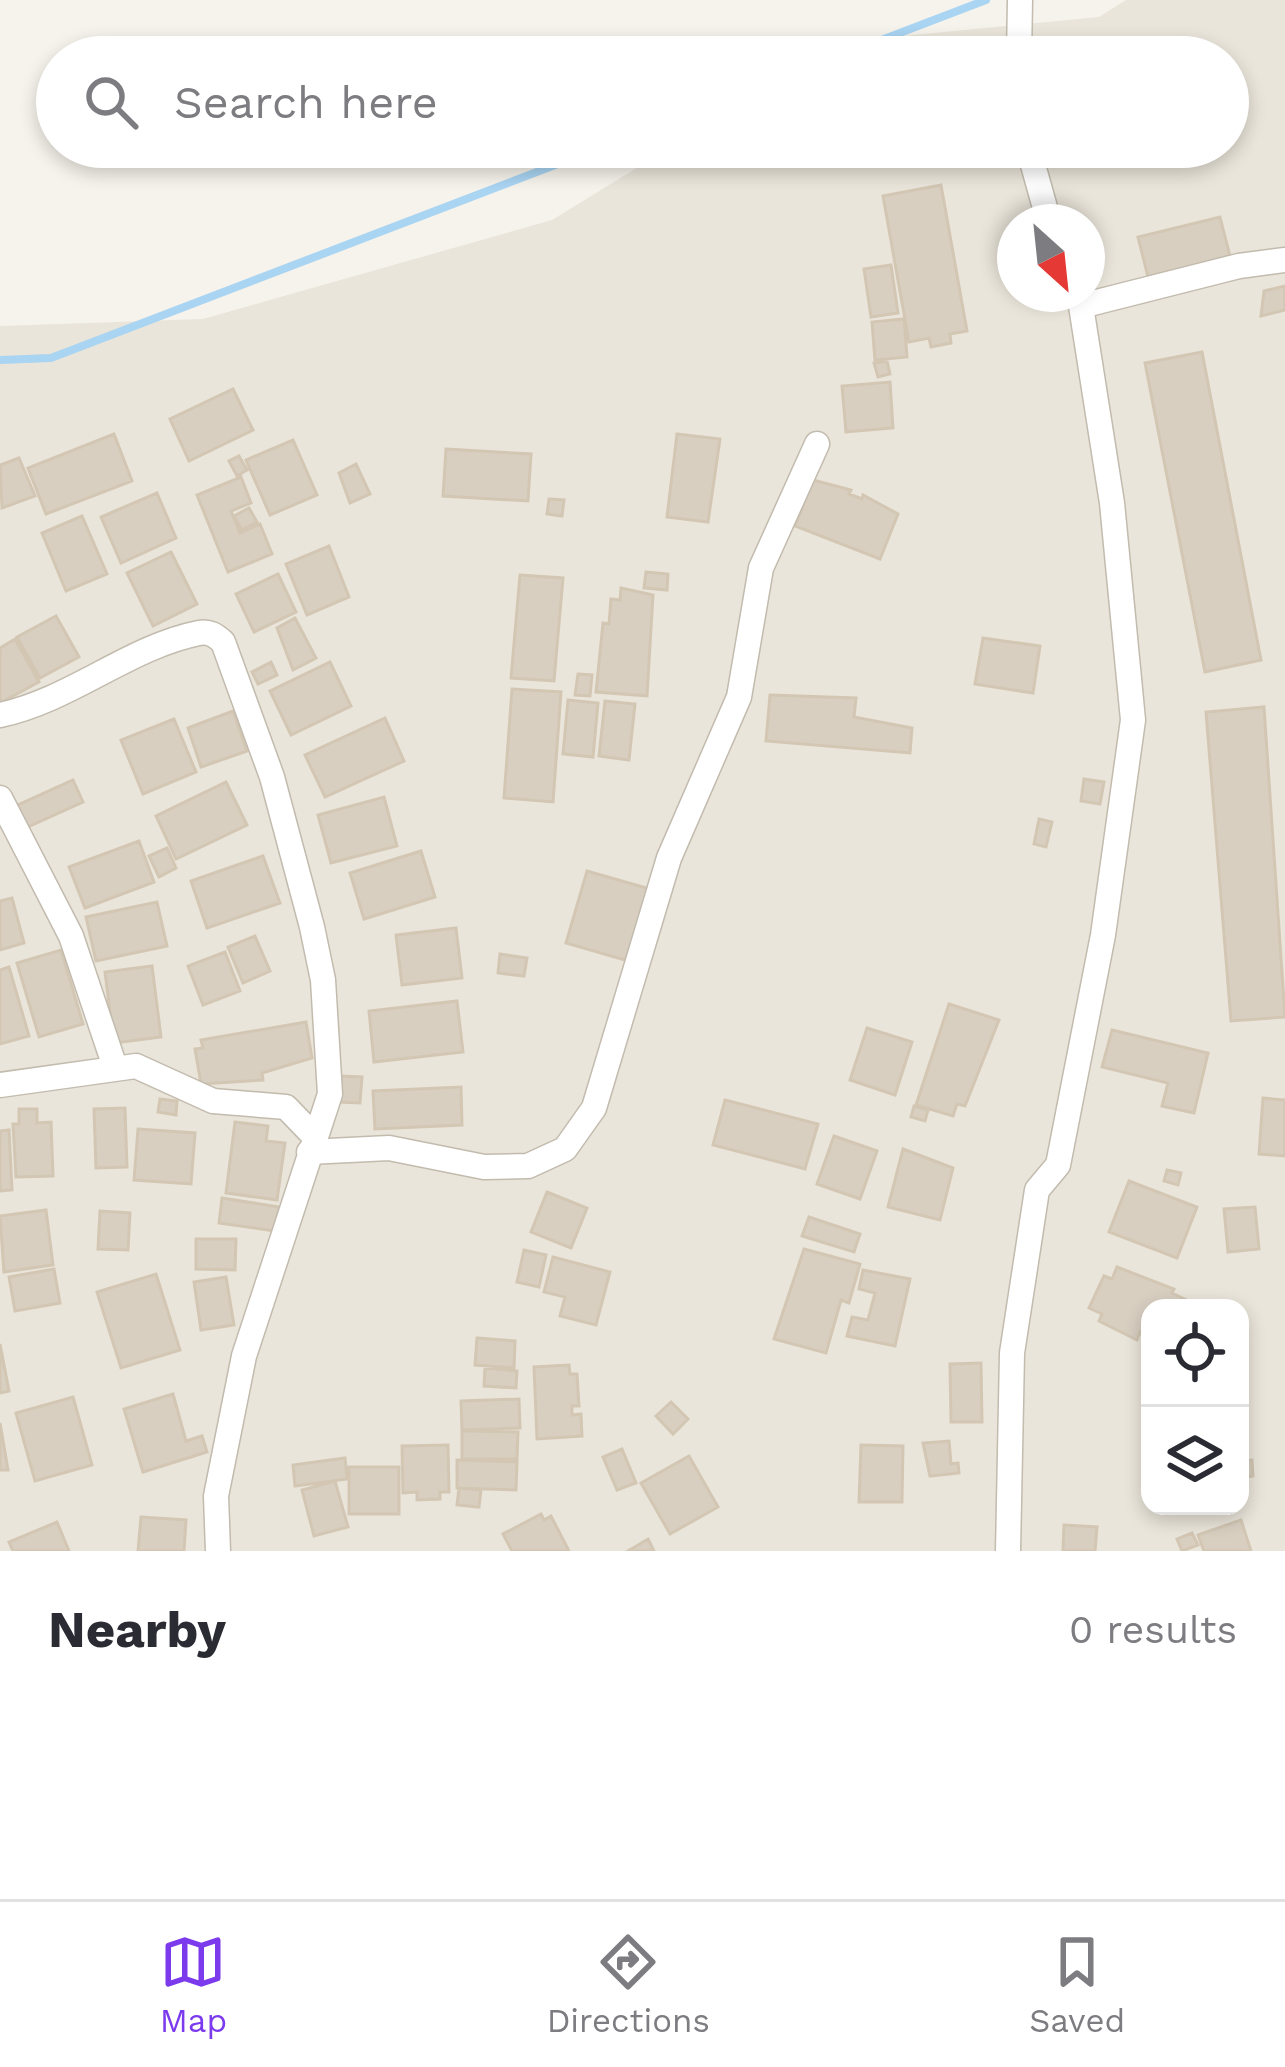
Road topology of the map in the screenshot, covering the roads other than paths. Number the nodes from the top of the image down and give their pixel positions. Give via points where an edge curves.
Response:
1 (1020, 1) edge
2 (1019, 36) edge
3 (1034, 168) edge
4 (1044, 204) edge
5 (1285, 260) edge
6 (1105, 294) edge
7 (1081, 312) edge
8 (818, 444) dead end
9 (0, 715) edge
10 (0, 797) edge
11 (115, 1066) junction
12 (0, 1085) edge
13 (312, 1144) junction
14 (218, 1551) edge
15 (1008, 1551) edge

1 - 2 street
3 - 4 street
5 - 6 street
7 - 15 street via 1112,503 1133,720 1103,935 1058,1165 1037,1190 1012,1353
8 - 13 street via 761,568 739,697 669,858 594,1108 565,1149 528,1166 484,1167 389,1148
9 - 13 street via 201,632 223,642 272,777 323,980 330,1094
10 - 11 street via 71,936
11 - 12 street
11 - 13 street via 136,1066 212,1101 286,1107
13 - 14 street via 228,1425 216,1496

